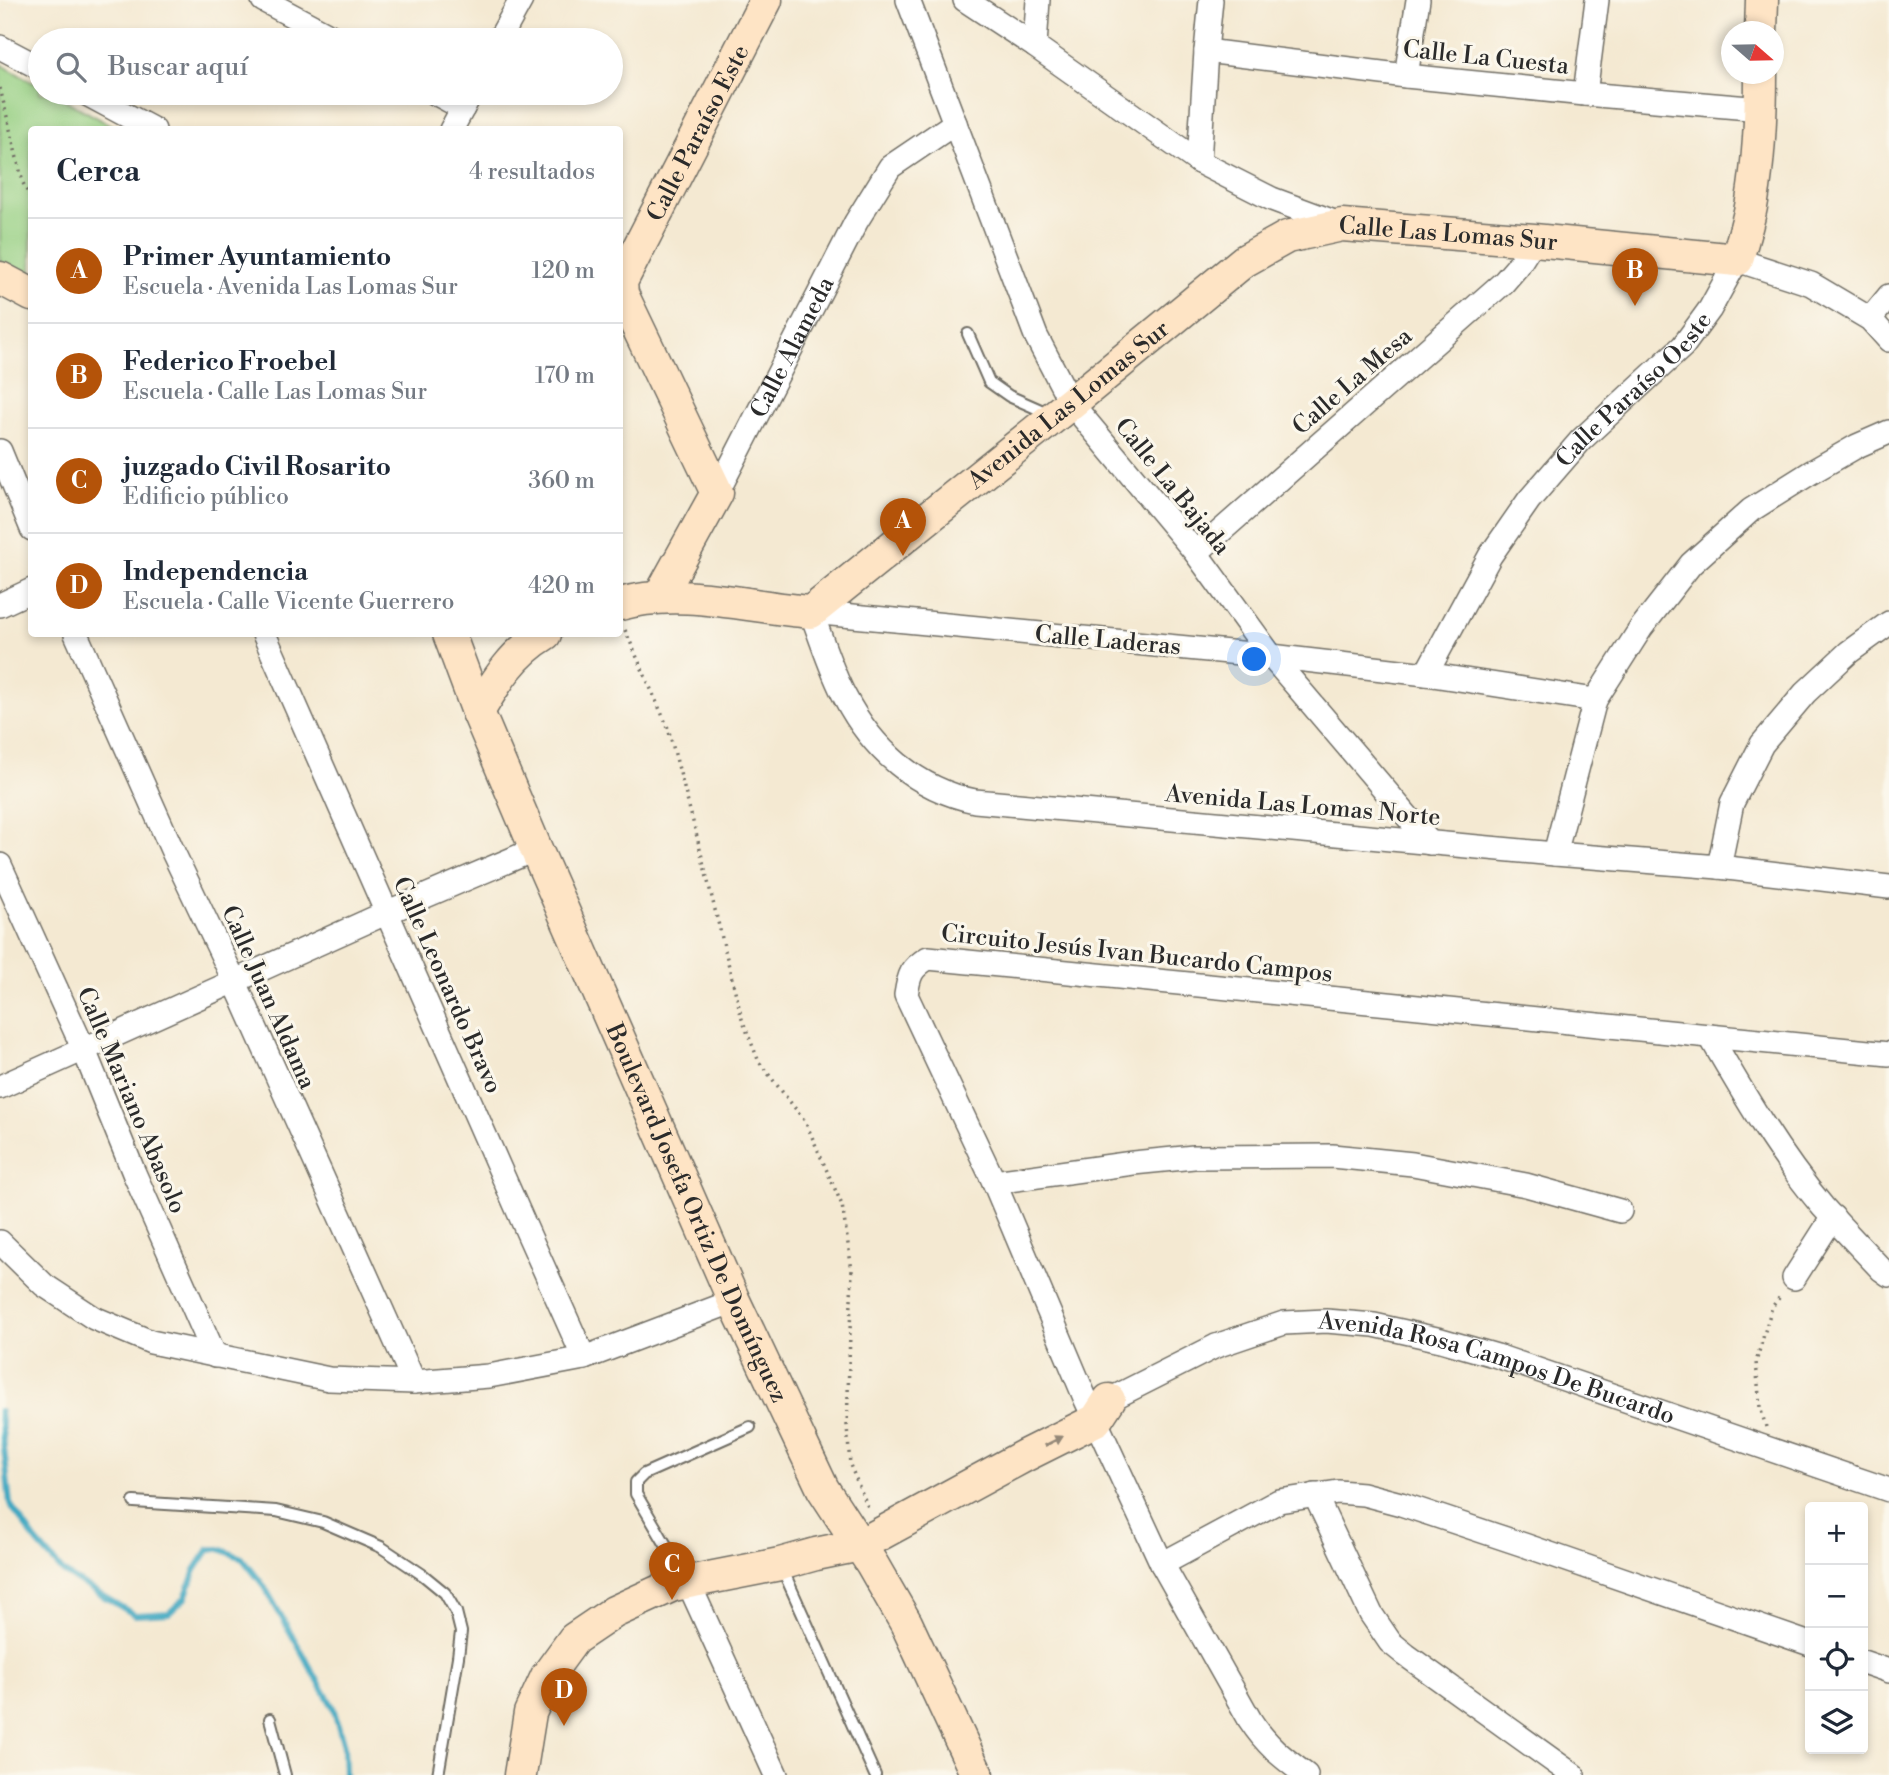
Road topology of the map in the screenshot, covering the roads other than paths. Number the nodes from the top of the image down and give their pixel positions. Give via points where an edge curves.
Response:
1 (263, 0) edge
2 (521, 0) edge
3 (766, 0) edge
4 (908, 0) edge
5 (965, 0) edge
6 (1038, 0) edge
7 (1211, 0) edge
8 (1418, 0) edge
9 (1597, 0) edge
10 (1762, 0) edge
11 (1761, 21) edge
12 (316, 28) edge
13 (506, 28) edge
14 (1035, 46) junction
15 (0, 47) edge
16 (1206, 51) junction
17 (28, 62) edge
18 (1406, 76) junction
19 (1761, 84) edge
20 (1585, 94) junction
21 (107, 105) edge
22 (464, 105) edge
23 (1761, 109) junction
24 (955, 122) junction
25 (147, 126) edge
26 (453, 126) edge
27 (1199, 162) junction
28 (1342, 225) junction
29 (1534, 240) junction
30 (1737, 260) junction
31 (0, 278) edge
32 (623, 278) edge
33 (28, 293) edge
34 (623, 296) edge
35 (1889, 296) edge
36 (1870, 319) junction
37 (968, 334) dead end
38 (1889, 340) edge
39 (1063, 409) junction
40 (1889, 432) edge
41 (0, 452) edge
42 (718, 493) junction
43 (28, 518) edge
44 (1196, 553) junction
45 (28, 592) edge
46 (660, 597) junction
47 (0, 606) edge
48 (811, 612) junction
49 (623, 616) edge
50 (1889, 623) edge
51 (77, 637) edge
52 (265, 637) edge
53 (450, 637) edge
54 (540, 637) edge
55 (1271, 656) junction
56 (1426, 674) junction
57 (1595, 700) junction
58 (478, 712) junction
59 (1430, 843) junction
60 (536, 849) junction
61 (1555, 854) junction
62 (0, 865) edge
63 (1719, 867) junction
64 (1889, 887) edge
65 (388, 912) junction
66 (234, 981) junction
67 (1710, 1036) junction
68 (84, 1050) junction
69 (1889, 1054) edge
70 (0, 1087) edge
71 (994, 1182) junction
72 (1620, 1211) dead end
73 (1833, 1217) junction
74 (0, 1242) edge
75 (1889, 1275) edge
76 (1794, 1278) road end
77 (734, 1301) junction
78 (215, 1356) junction
79 (584, 1358) junction
80 (414, 1382) junction
81 (1097, 1407) junction
82 (750, 1427) dead end
83 (1889, 1490) edge
84 (1315, 1495) junction
85 (134, 1502) dead end
86 (860, 1529) junction
87 (780, 1564) junction
88 (1163, 1564) junction
89 (688, 1582) junction
90 (1805, 1642) edge
91 (1868, 1664) edge
92 (1889, 1671) edge
93 (270, 1718) dead end
94 (970, 1770) edge
95 (285, 1775) edge
96 (438, 1775) edge
97 (520, 1775) edge
98 (776, 1775) edge
99 (875, 1775) edge
100 (1306, 1775) edge
101 (1573, 1775) edge

1 - 12 street
2 - 13 street
3 - 32 street, Calle Paraíso Este
4 - 24 street, Calle La Bajada
5 - 14 street, Calle Las Lomas Sur
6 - 14 street
7 - 16 street
8 - 18 street
9 - 20 street
10 - 11 street
14 - 27 street, Calle Las Lomas Sur
15 - 17 street
16 - 18 street, Calle La Cuesta
16 - 27 street
18 - 20 street, Calle La Cuesta
19 - 23 street, Calle Paraíso Oeste
20 - 23 street, Calle La Cuesta
21 - 25 street
22 - 26 street
23 - 30 street, Calle Paraíso Oeste via 1752,203
24 - 39 street, Calle La Bajada
24 - 42 street, Calle Alameda via 890,167 856,222
27 - 28 street, Calle Las Lomas Sur via 1272,199
28 - 29 street, Calle Las Lomas Sur
28 - 39 street, Avenida Las Lomas Sur via 1287,237 1244,261
29 - 30 street, Calle Las Lomas Sur
29 - 44 street, Calle La Mesa via 1504,282
30 - 36 street, Calle Las Lomas Sur via 1811,284
30 - 56 street, Calle Paraíso Oeste via 1683,346 1581,440 1529,500 1490,556
31 - 33 street
34 - 42 street, Calle Paraíso Este
35 - 36 street
36 - 38 street, Calle Las Lomas Sur
37 - 39 lane via 989,382 1009,396
39 - 44 street, Calle La Bajada
39 - 48 street, Avenida Las Lomas Sur
40 - 57 street via 1857,446 1751,510 1691,564 1641,628
41 - 43 street
42 - 46 street, Calle Alameda
44 - 55 street, Calle La Bajada
45 - 47 street
46 - 48 street, Calle Laderas
46 - 49 street, Calle Laderas via 637,599
48 - 55 street, Calle Laderas
48 - 59 street, Avenida Las Lomas Norte via 858,720 898,765 952,796
50 - 63 street via 1805,693 1762,744 1732,803
51 - 66 street, Calle Juan Aldama
52 - 65 street, Calle Leonardo Bravo
53 - 58 street, Boulevard Josefa Ortiz De Domínguez
54 - 58 street via 506,666
55 - 56 street, Calle Laderas
55 - 59 street, Calle La Bajada
56 - 57 street, Calle Laderas
57 - 61 street
58 - 60 street, Boulevard Josefa Ortiz De Domínguez
59 - 61 street, Avenida Las Lomas Norte
60 - 65 street
60 - 77 street, Boulevard Josefa Ortiz De Domínguez
61 - 63 street, Avenida Las Lomas Norte
62 - 68 street, Calle Mariano Abasolo
63 - 64 street, Avenida Las Lomas Norte
65 - 66 street
65 - 79 street, Calle Leonardo Bravo
66 - 68 street
66 - 80 street, Calle Juan Aldama
67 - 69 street, Circuito Jesús Ivan Bucardo Campos
67 - 71 street, Circuito Jesús Ivan Bucardo Campos via 928,958 914,967 906,995
67 - 73 street via 1775,1142
68 - 70 street
68 - 78 street, Calle Mariano Abasolo
71 - 72 street via 1194,1157 1332,1156 1413,1164 1526,1185
71 - 81 street, Circuito Jesús Ivan Bucardo Campos
73 - 75 street
73 - 76 street
74 - 78 street via 44,1285 93,1318 151,1342
77 - 79 street
77 - 86 street, Boulevard Josefa Ortiz De Domínguez via 823,1489
78 - 80 street via 329,1379
79 - 80 street via 489,1376
81 - 83 street, Avenida Rosa Campos De Bucardo via 1216,1346 1284,1323 1374,1325 1497,1356
81 - 86 street, Avenida Rosa Campos De Bucardo via 951,1476
81 - 88 street, Circuito Jesús Ivan Bucardo Campos
82 - 89 lane via 643,1474 636,1482 636,1494
84 - 88 street via 1279,1501
84 - 90 street via 1363,1494 1401,1504
84 - 101 street via 1371,1614 1390,1642
85 - 96 lane via 276,1511 323,1522 381,1547 424,1575 444,1593 461,1632
86 - 87 street, Avenida Rosa Campos De Bucardo via 816,1553
86 - 94 street, Boulevard Josefa Ortiz De Domínguez
87 - 89 street
87 - 99 lane
88 - 100 street, Circuito Jesús Ivan Bucardo Campos via 1256,1730
89 - 97 street via 614,1612 574,1640 547,1676 530,1713
89 - 98 street
91 - 92 street
93 - 95 lane

